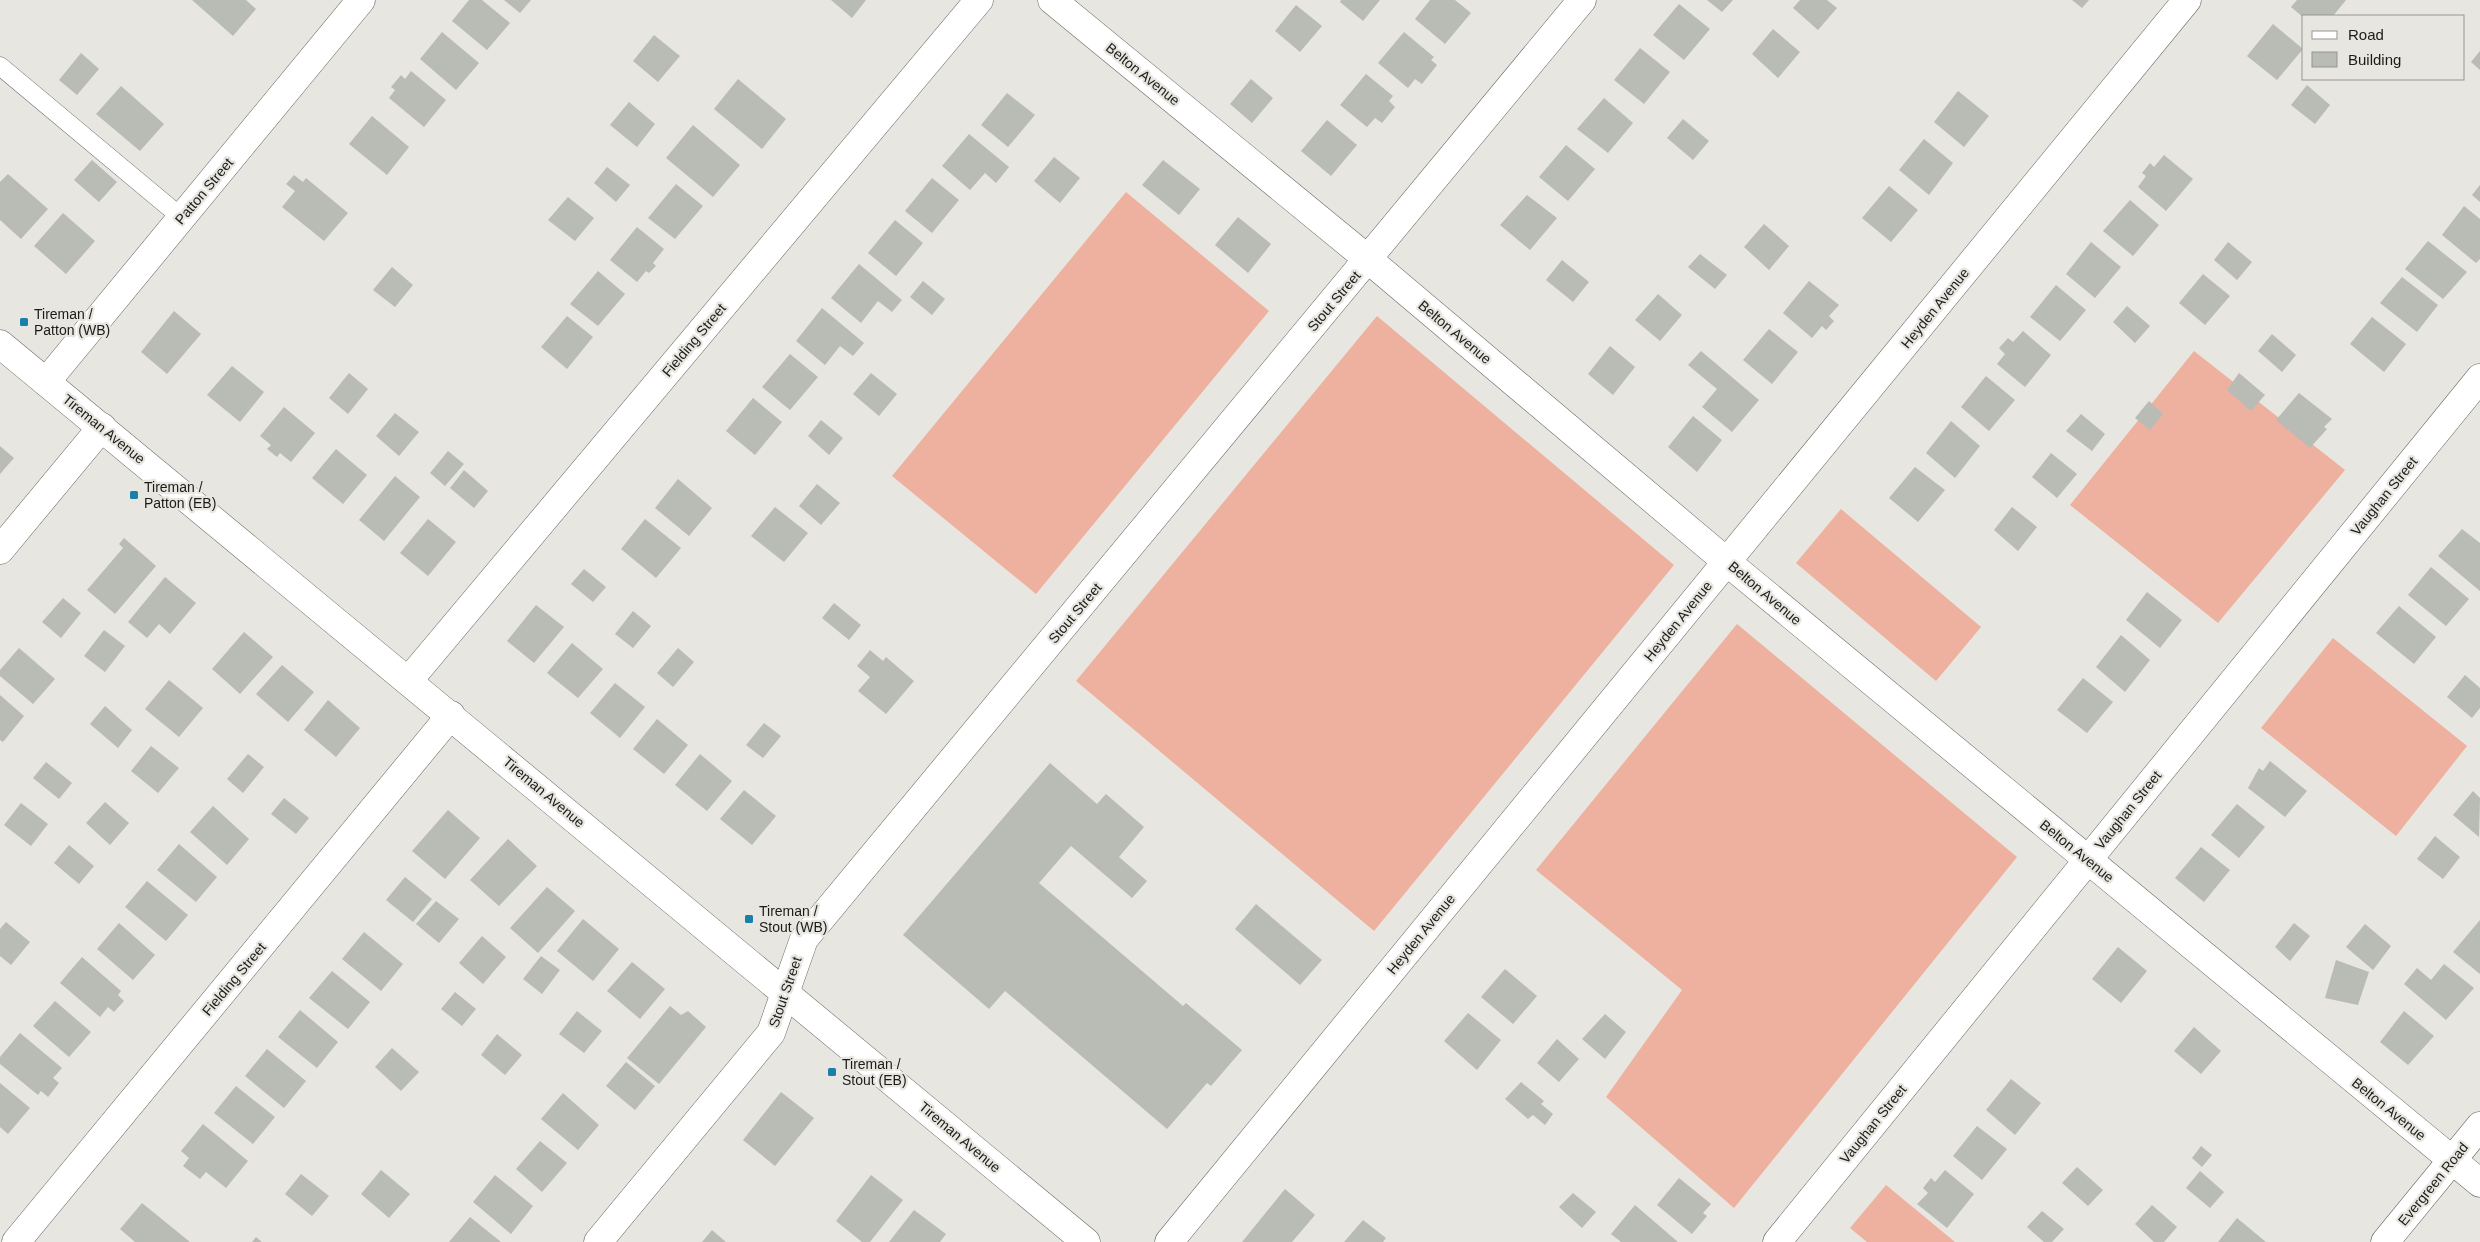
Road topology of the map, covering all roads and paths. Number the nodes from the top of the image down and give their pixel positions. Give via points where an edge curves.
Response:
1 (361, 0) edge
2 (979, 0) edge
3 (1052, 0) edge
4 (1582, 0) edge
5 (2187, 0) edge
6 (0, 66) edge
7 (182, 218) junction
8 (1369, 260) junction
9 (0, 344) edge
10 (2480, 378) edge
11 (46, 382) junction
12 (102, 427) junction
13 (0, 550) edge
14 (1727, 562) junction
15 (409, 680) junction
16 (451, 715) junction
17 (2087, 860) junction
18 (786, 993) junction
19 (2480, 1126) edge
20 (2452, 1160) junction
21 (2480, 1184) edge
22 (16, 1242) edge
23 (598, 1242) edge
24 (1086, 1242) edge
25 (1169, 1242) edge
26 (1777, 1242) edge
27 (2385, 1242) edge

1 - 7 street, Patton Street
2 - 15 street, Fielding Street
3 - 8 street, Belton Avenue
4 - 8 street, Stout Street
5 - 14 street, Heyden Avenue
6 - 7 lane
7 - 11 street, Patton Street
8 - 14 street, Belton Avenue
8 - 18 street, Stout Street via 804,939
9 - 11 street, Tireman Avenue
10 - 17 street, Vaughan Street
11 - 12 street, Tireman Avenue
12 - 13 street
12 - 15 street, Tireman Avenue
14 - 17 street, Belton Avenue
14 - 25 street, Heyden Avenue
15 - 16 street, Tireman Avenue
16 - 18 street, Tireman Avenue
16 - 22 street, Fielding Street
17 - 20 street, Belton Avenue
17 - 26 street, Vaughan Street
18 - 23 street, Stout Street via 771,1033
18 - 24 street, Tireman Avenue
19 - 20 street, Evergreen Road
20 - 21 street, Belton Avenue
20 - 27 street, Evergreen Road

